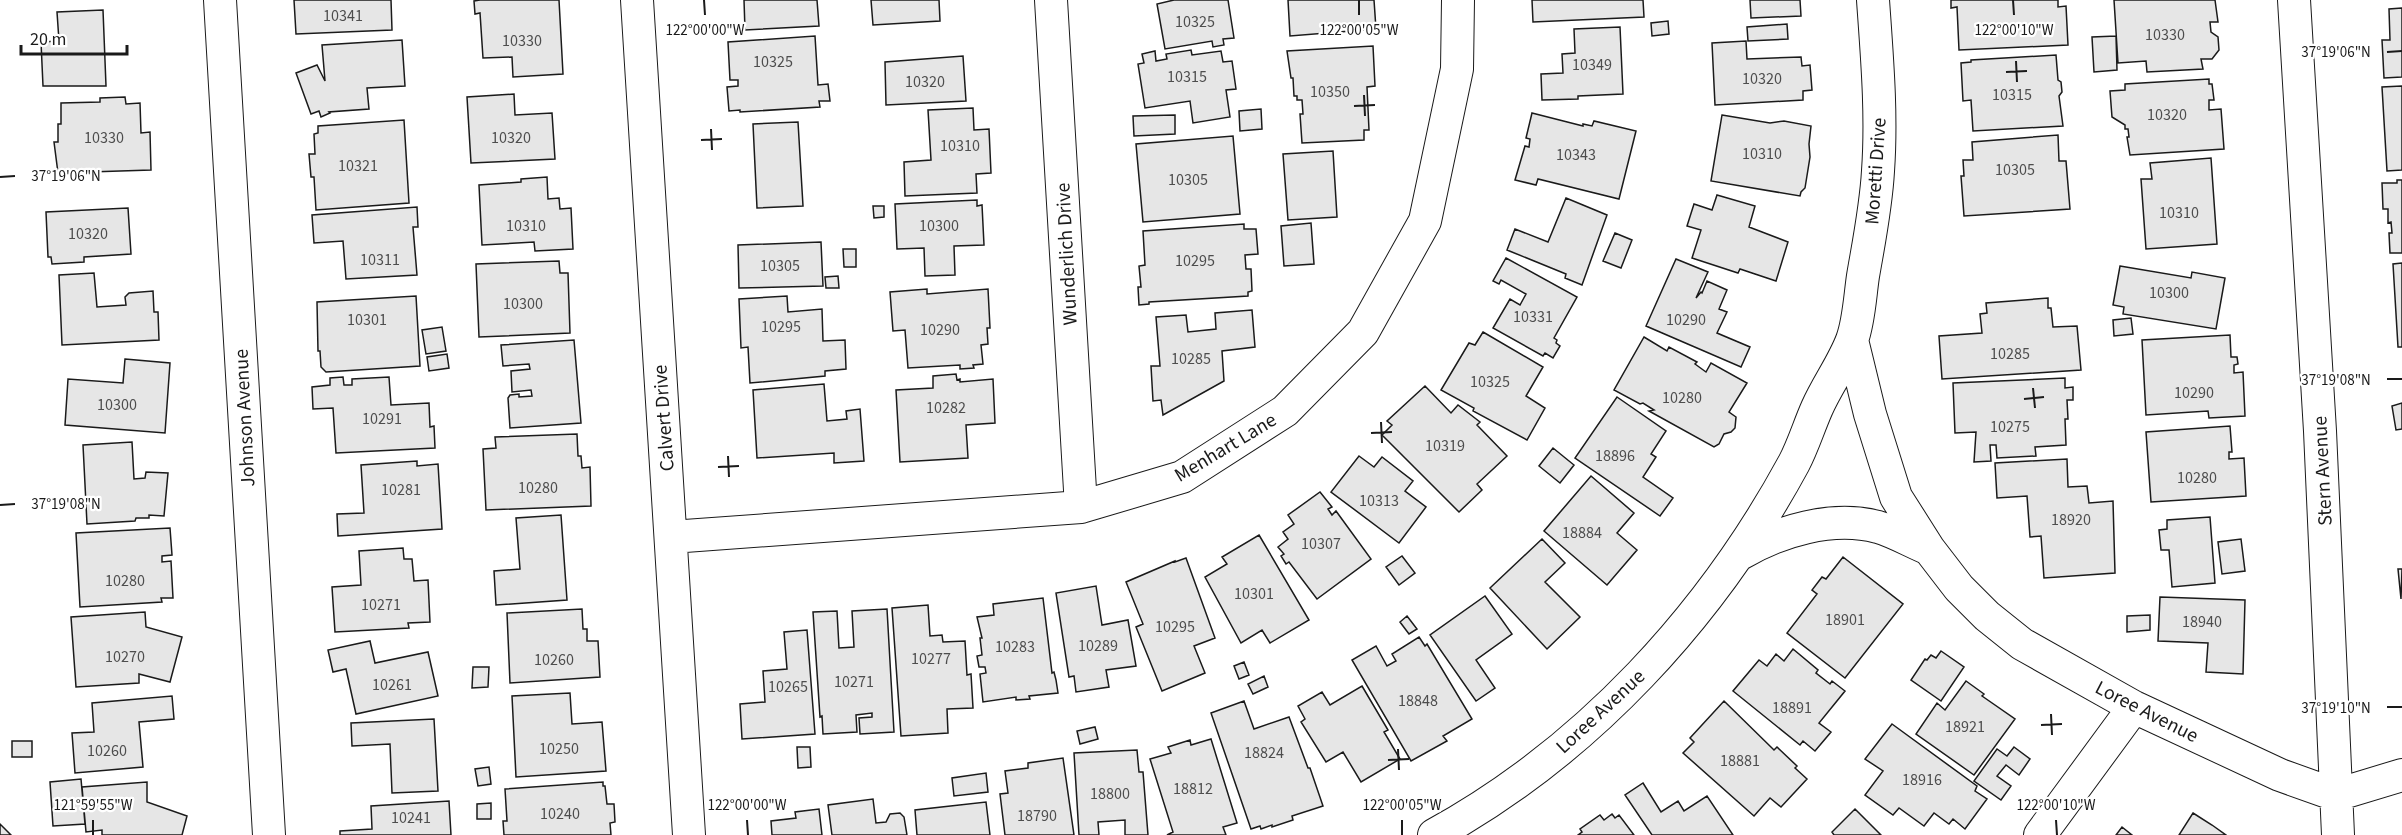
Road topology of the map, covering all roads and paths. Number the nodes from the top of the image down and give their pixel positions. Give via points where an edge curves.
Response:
1 (220, 0) edge
2 (638, 0) edge
3 (1051, 0) edge
4 (1458, 0) edge
5 (1874, 0) edge
6 (2294, 0) edge
7 (1852, 340) junction
8 (1081, 507) junction
9 (670, 537) junction
10 (1929, 549) junction
11 (1737, 556) junction
12 (2134, 707) junction
13 (2402, 775) edge
14 (2336, 795) junction
15 (269, 835) edge
16 (689, 835) edge
17 (1434, 835) edge
18 (2040, 835) edge
19 (2338, 835) edge

1 - 15 street, Johnson Avenue
2 - 9 street, Calvert Drive
3 - 8 street, Wunderlich Drive
4 - 8 street, Menhart Lane via 1458,69 1425,221 1363,332 1285,411 1182,477
5 - 7 street, Moretti Drive via 1878,170
6 - 14 street, Stern Avenue via 2320,431
7 - 10 street, Loree Avenue via 1896,497
7 - 11 street, Loree Avenue via 1795,461
8 - 9 street, Menhart Lane
9 - 16 street, Calvert Drive
10 - 11 street, Loree Avenue via 1879,528 1837,524 1782,533
10 - 12 street, Loree Avenue via 1959,588 2022,644
11 - 17 street, Loree Avenue via 1634,683 1579,734 1467,817
12 - 14 street, Loree Avenue via 2280,775
12 - 18 street
13 - 14 street
14 - 19 street, Stern Avenue

